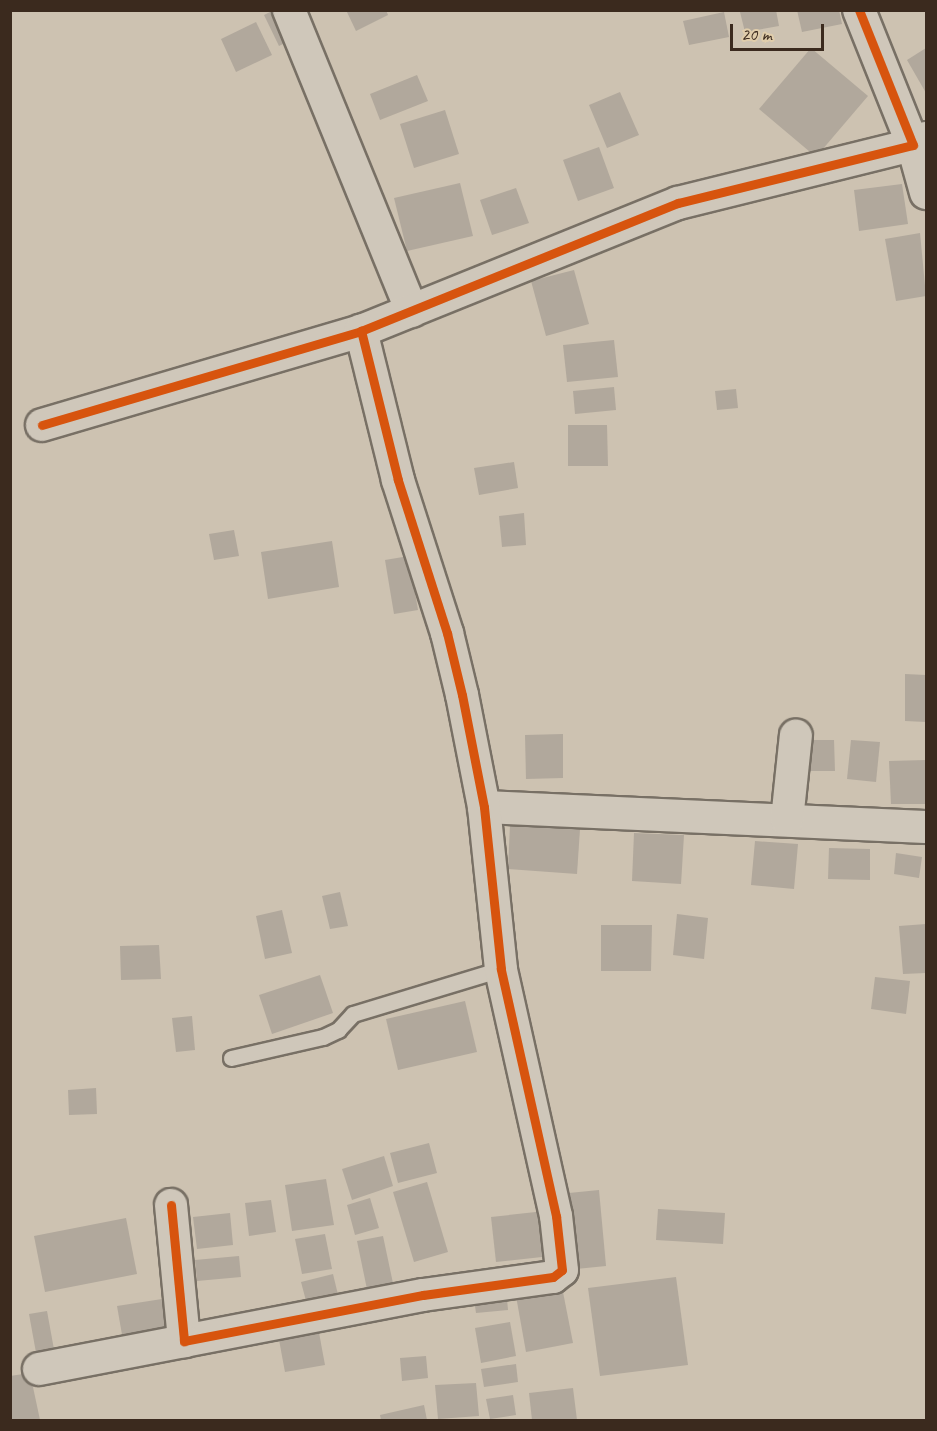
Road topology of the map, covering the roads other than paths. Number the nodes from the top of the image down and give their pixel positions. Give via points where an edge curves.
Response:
1 (289, 10) edge
2 (859, 10) edge
3 (920, 142) edge
4 (927, 192) edge
5 (412, 311) junction
6 (361, 331) junction
7 (42, 425) dead end
8 (796, 735) dead end
9 (484, 807) junction
10 (788, 820) junction
11 (927, 827) edge
12 (501, 969) junction
13 (231, 1058) dead end
14 (171, 1205) dead end
15 (184, 1341) junction
16 (39, 1369) dead end

1 - 5 street
2 - 3 street
3 - 4 street
3 - 5 street via 678,203
5 - 6 street
6 - 7 street
6 - 9 street via 398,480 447,633
8 - 10 street
9 - 10 street
9 - 12 street
10 - 11 street
12 - 13 lane via 353,1014 338,1030 323,1037
12 - 15 street via 556,1216 560,1273 245,1326
14 - 15 street
15 - 16 street

